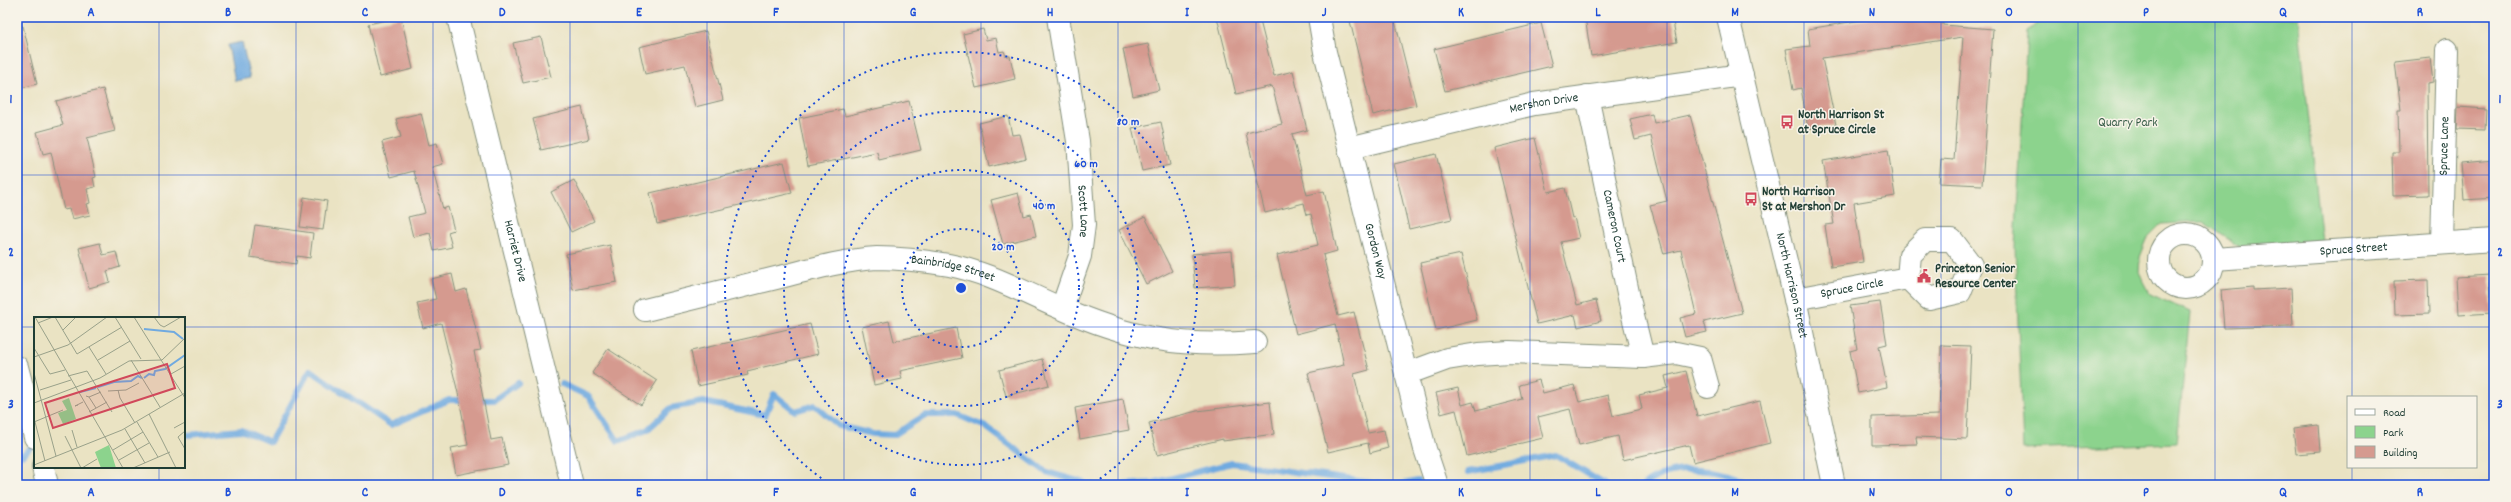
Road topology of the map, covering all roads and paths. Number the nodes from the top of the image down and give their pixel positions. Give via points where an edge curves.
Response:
1 (458, 17) edge
2 (1058, 17) edge
3 (1319, 17) edge
4 (1728, 17) edge
5 (2447, 50) dead end
6 (1742, 75) junction
7 (1587, 96) junction
8 (1350, 148) junction
9 (2494, 240) edge
10 (2442, 243) junction
11 (2214, 259) dead end
12 (1908, 278) dead end
13 (1796, 299) junction
14 (1062, 308) junction
15 (645, 310) dead end
16 (1256, 342) dead end
17 (1643, 357) junction
18 (17, 367) edge
19 (1406, 374) junction
20 (1708, 387) dead end
21 (34, 433) edge
22 (43, 468) edge
23 (47, 485) edge
24 (572, 485) edge
25 (1437, 485) edge
26 (1834, 485) edge

1 - 24 street, Harriet Drive
2 - 14 street, Scott Lane via 1078,141 1084,225 1080,256
3 - 8 street, Gordon Way via 1324,52
4 - 6 street, North Harrison Street
5 - 10 street, Spruce Lane
6 - 7 street, Mershon Drive
6 - 13 street, North Harrison Street
7 - 8 street, Mershon Drive via 1534,104
7 - 17 street, Cameron Court
8 - 19 street, Gordon Way
9 - 10 street, Spruce Street
10 - 11 street, Spruce Street
12 - 13 street, Spruce Circle
13 - 26 street, North Harrison Street
14 - 15 street, Bainbridge Street via 985,275 951,265 877,258 842,262
14 - 16 street, Bainbridge Street via 1109,328 1141,337 1219,345
17 - 19 street via 1509,352 1478,354 1447,359
17 - 20 street via 1676,353 1700,358
18 - 21 street
19 - 25 street, Gordon Way
22 - 23 street

